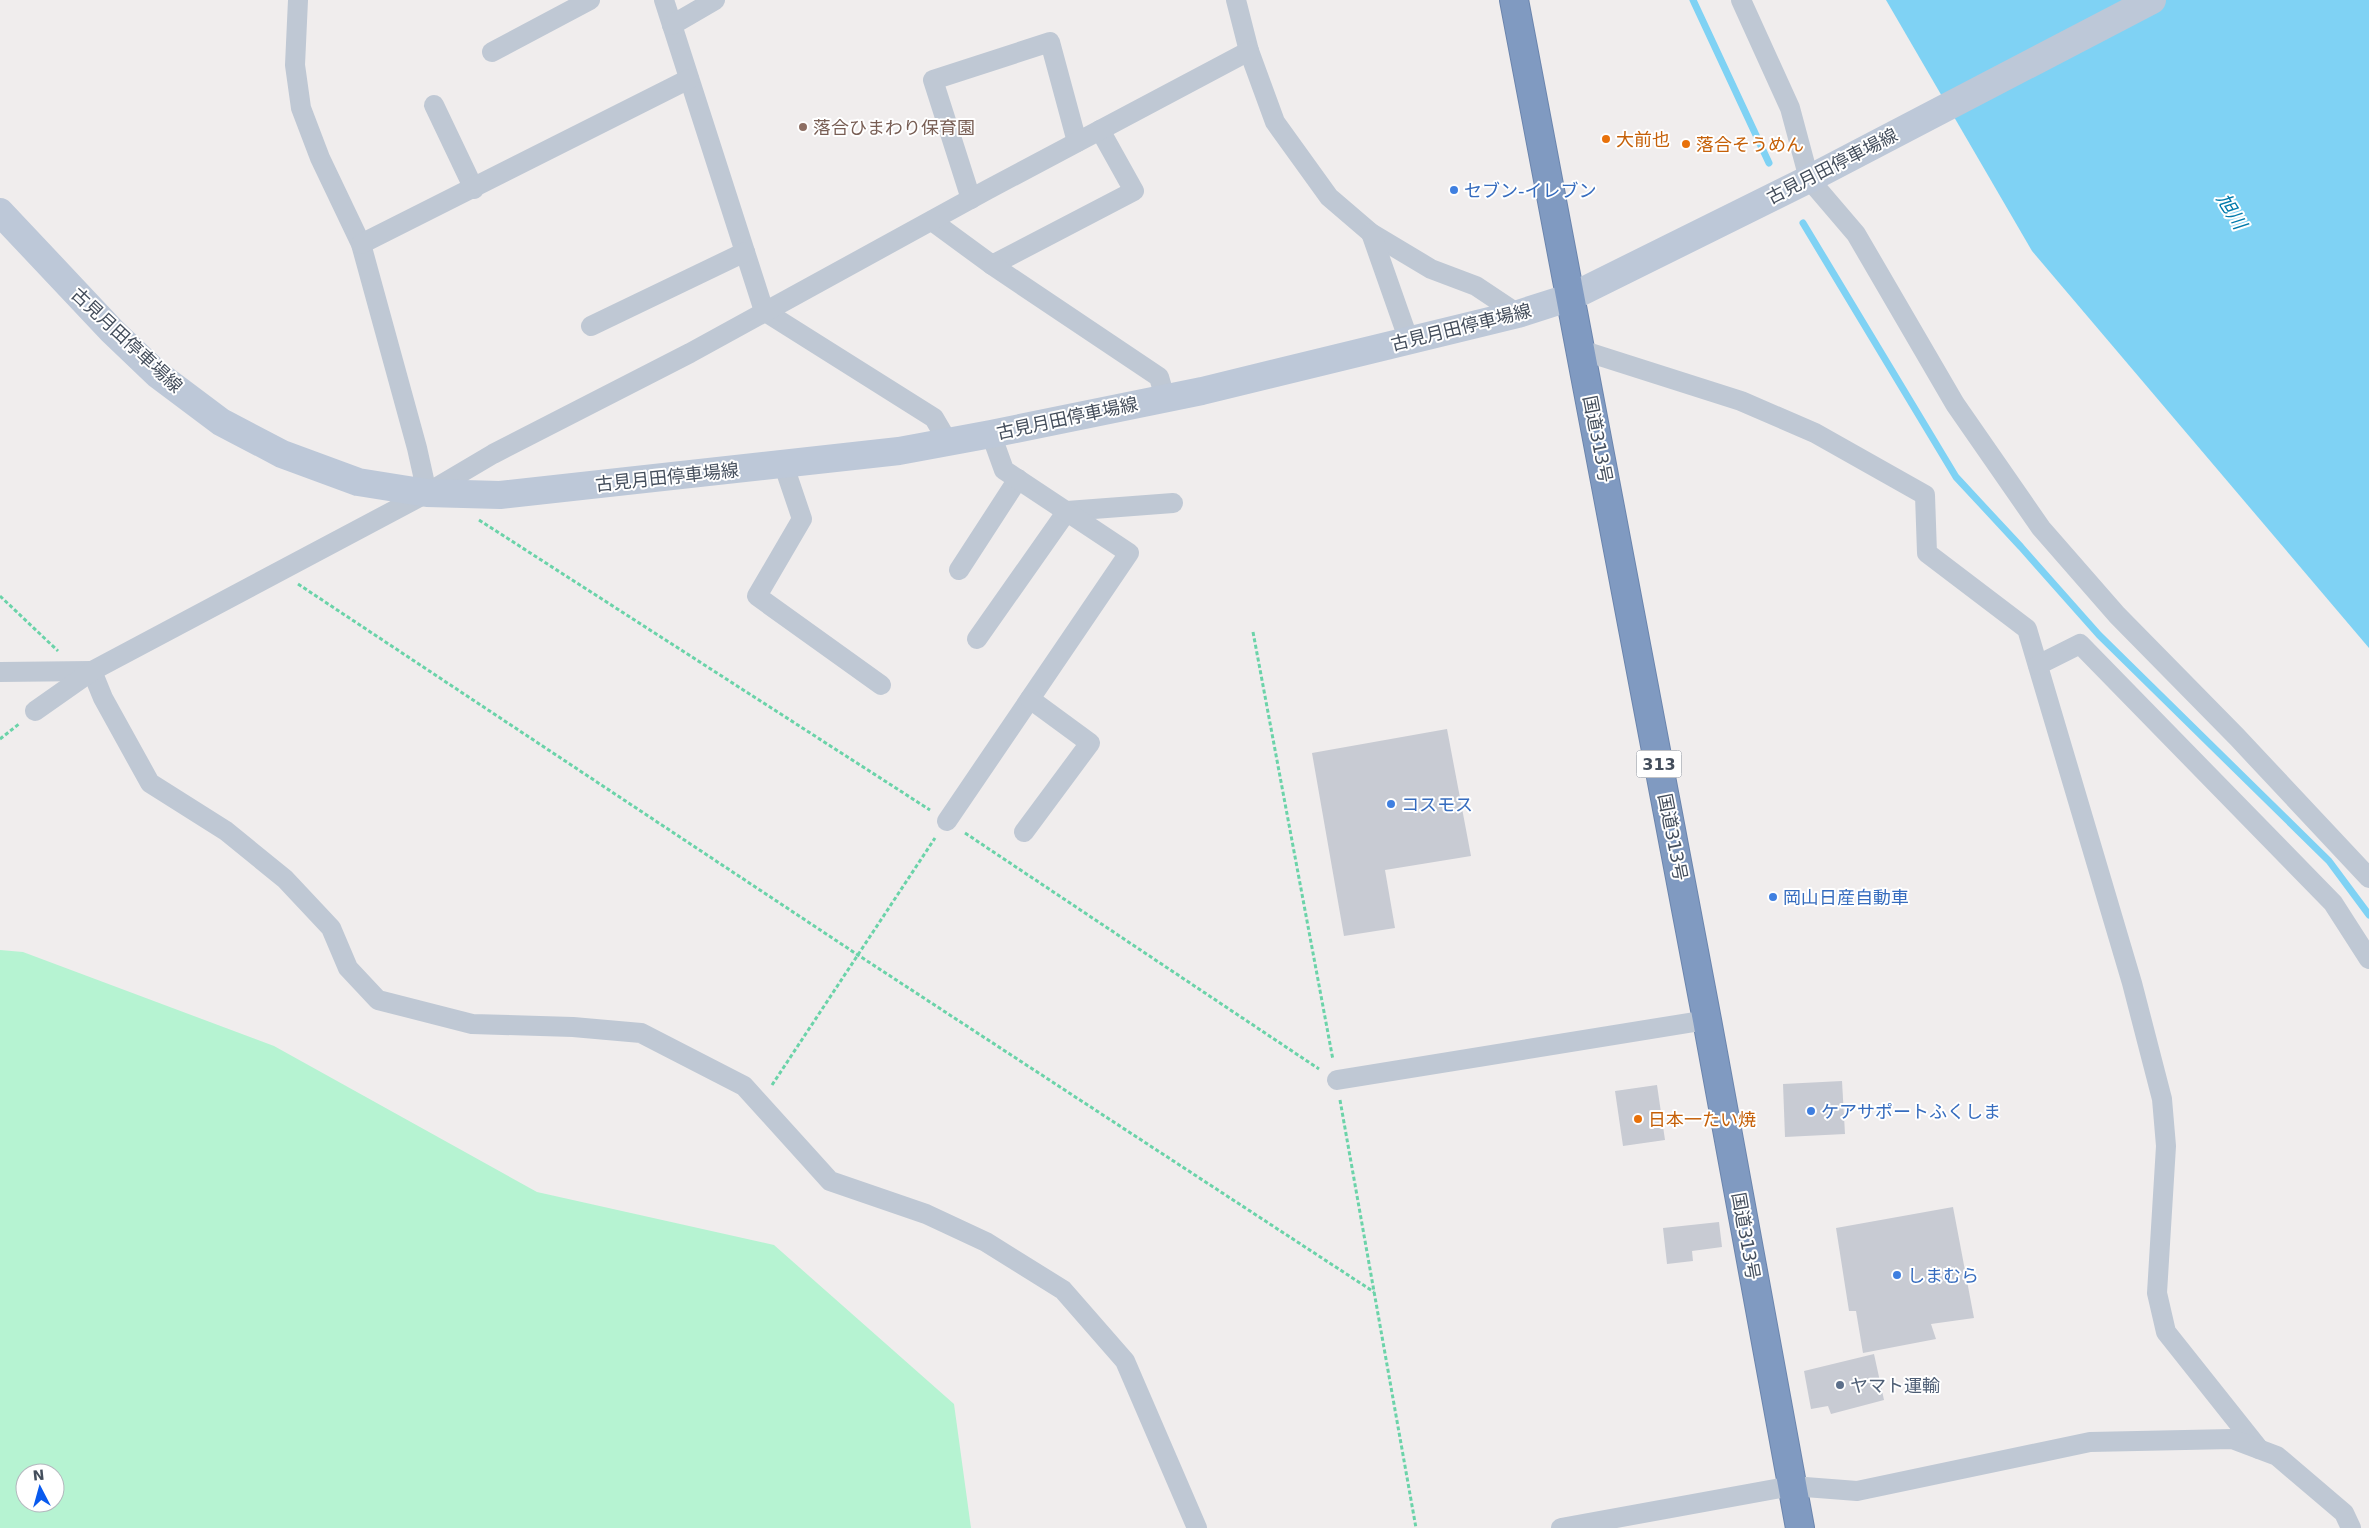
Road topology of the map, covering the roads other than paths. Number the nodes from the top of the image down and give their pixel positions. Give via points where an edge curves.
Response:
1 (298, 0) edge
2 (590, 0) edge
3 (664, 0) edge
4 (715, 0) edge
5 (1236, 0) edge
6 (1514, 0) edge
7 (1741, 0) edge
8 (2152, 0) edge
9 (672, 25) junction
10 (1249, 51) junction
11 (492, 52) dead end
12 (689, 79) junction
13 (434, 105) dead end
14 (1100, 130) junction
15 (1077, 142) junction
16 (1809, 179) junction
17 (474, 188) junction
18 (971, 198) junction
19 (0, 212) edge
20 (932, 221) junction
21 (1371, 233) junction
22 (361, 244) junction
23 (745, 252) junction
24 (992, 265) junction
25 (1571, 297) junction
26 (764, 311) junction
27 (1518, 314) junction
28 (591, 326) dead end
29 (1409, 341) junction
30 (1581, 350) junction
31 (1165, 398) junction
32 (991, 434) junction
33 (948, 442) junction
34 (784, 463) junction
35 (1018, 479) junction
36 (427, 493) junction
37 (1173, 503) dead end
38 (1067, 511) junction
39 (959, 570) dead end
40 (977, 639) dead end
41 (2038, 665) junction
42 (92, 671) junction
43 (0, 672) edge
44 (881, 685) dead end
45 (1030, 699) junction
46 (35, 711) dead end
47 (947, 821) road end
48 (1024, 832) dead end
49 (2369, 878) edge
50 (2369, 959) edge
51 (1707, 1020) junction
52 (1337, 1080) road end
53 (2259, 1449) junction
54 (1792, 1486) junction
55 (1197, 1528) edge
56 (1561, 1528) edge
57 (1800, 1528) edge
58 (2351, 1528) edge

1 - 22 street via 295,64 301,108 320,158
2 - 11 street
3 - 9 street
4 - 9 street
5 - 10 street
6 - 25 highway, 国道313号 / 313
7 - 16 street via 1790,108
8 - 16 main road, 古見月田停車場線
9 - 12 street
10 - 14 street
10 - 21 street via 1275,122 1328,197
12 - 17 street
12 - 23 street
13 - 17 street
14 - 15 street
14 - 24 street via 1134,191
15 - 18 street
15 - 18 street via 1050,42 933,80
16 - 25 main road, 古見月田停車場線
16 - 49 street via 1856,234 1955,404 2041,528 2117,616 2237,737
17 - 22 street
18 - 20 street
19 - 36 main road, 古見月田停車場線 via 118,337 158,374 221,422 282,454 358,482
20 - 24 street
20 - 26 street
21 - 27 street via 1431,270 1476,286
21 - 29 street
22 - 36 street
23 - 26 street
23 - 28 street
24 - 31 street via 1158,377
25 - 27 main road, 古見月田停車場線
25 - 30 highway, 国道313号 / 313
26 - 33 street via 934,418
26 - 36 street via 690,353 493,454
27 - 29 main road, 古見月田停車場線
29 - 31 main road, 古見月田停車場線
30 - 41 street via 1741,401 1815,433 1925,495 1927,553 2027,629
30 - 51 highway, 国道313号 / 313
31 - 32 main road, 古見月田停車場線
32 - 33 main road, 古見月田停車場線
32 - 35 street via 1004,470
33 - 34 main road, 古見月田停車場線
34 - 36 main road, 古見月田停車場線 via 500,495
34 - 44 street via 802,519 757,596
35 - 38 street
35 - 39 street
36 - 42 street
37 - 38 street
38 - 40 street
38 - 45 street via 1130,553
41 - 50 street via 2080,644 2333,903
41 - 53 street via 2130,973 2162,1099 2166,1146 2157,1293 2166,1332
42 - 43 street
42 - 46 street
42 - 55 street via 103,698 150,783 226,831 285,879 331,928 348,968 378,1000 472,1024 641,1033 744,1086 830,1181 926,1214 986,1242 1064,1290 1125,1361
45 - 47 street
45 - 48 street via 1090,743
51 - 52 street
51 - 54 highway, 国道313号 / 313
53 - 54 street via 2232,1439 2090,1442 1857,1491
53 - 58 street via 2278,1456 2344,1513
54 - 56 street
54 - 57 highway, 国道313号 / 313

